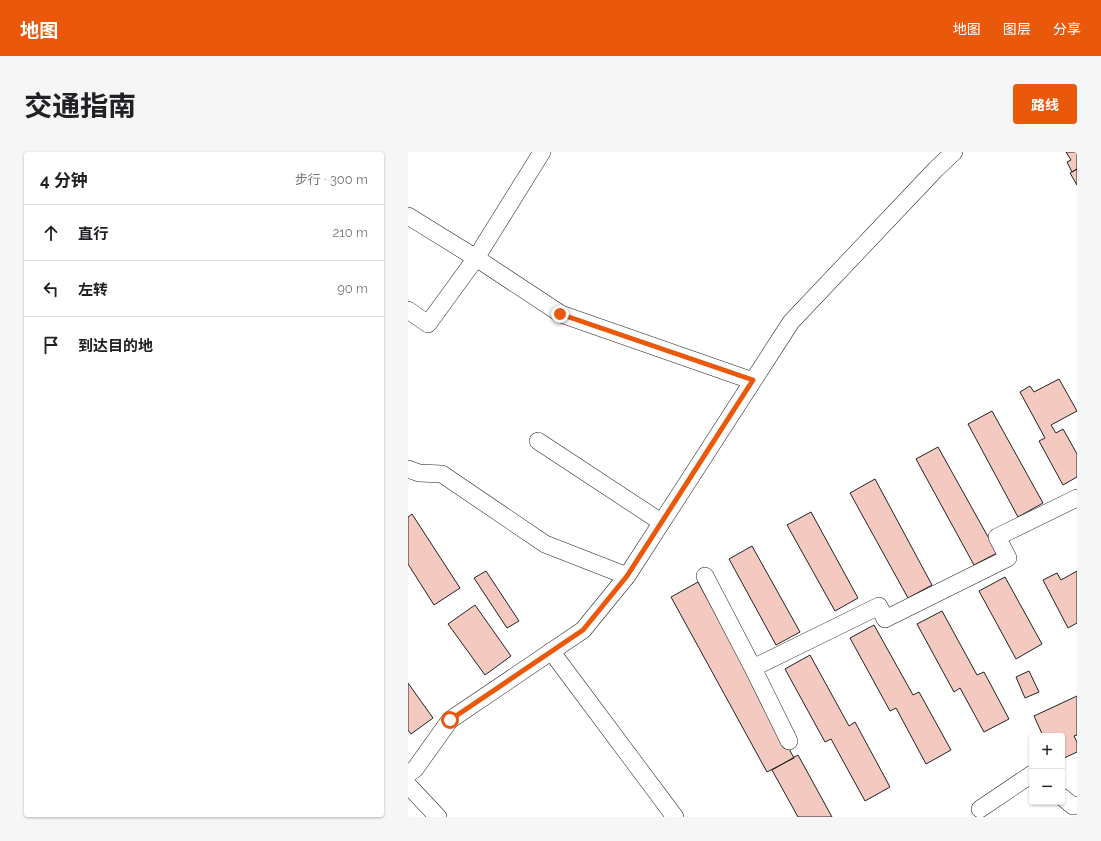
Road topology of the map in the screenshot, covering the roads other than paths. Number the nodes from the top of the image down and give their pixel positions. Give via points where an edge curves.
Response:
1 (542, 152) edge
2 (954, 152) edge
3 (408, 216) edge
4 (476, 258) junction
5 (408, 310) edge
6 (753, 380) junction
7 (538, 441) dead end
8 (408, 468) edge
9 (1077, 498) edge
10 (661, 522) junction
11 (627, 576) junction
12 (705, 576) dead end
13 (551, 651) junction
14 (753, 668) junction
15 (789, 741) dead end
16 (408, 774) edge
17 (1029, 776) edge
18 (408, 785) edge
19 (1065, 799) edge
20 (1077, 805) edge
21 (980, 809) dead end
22 (438, 817) edge
23 (675, 817) edge

1 - 4 street
2 - 6 street via 791,322
3 - 4 street
4 - 5 street via 428,324
4 - 6 street via 560,314
6 - 10 street
7 - 10 street
8 - 11 street via 419,473 442,474 545,544
9 - 14 street via 997,537 1008,558 885,619 879,606
10 - 11 street
11 - 13 street via 583,630
12 - 14 street
13 - 16 street via 450,720 415,769
13 - 23 street
14 - 15 street
17 - 21 street
18 - 22 street
19 - 20 street via 1073,806

